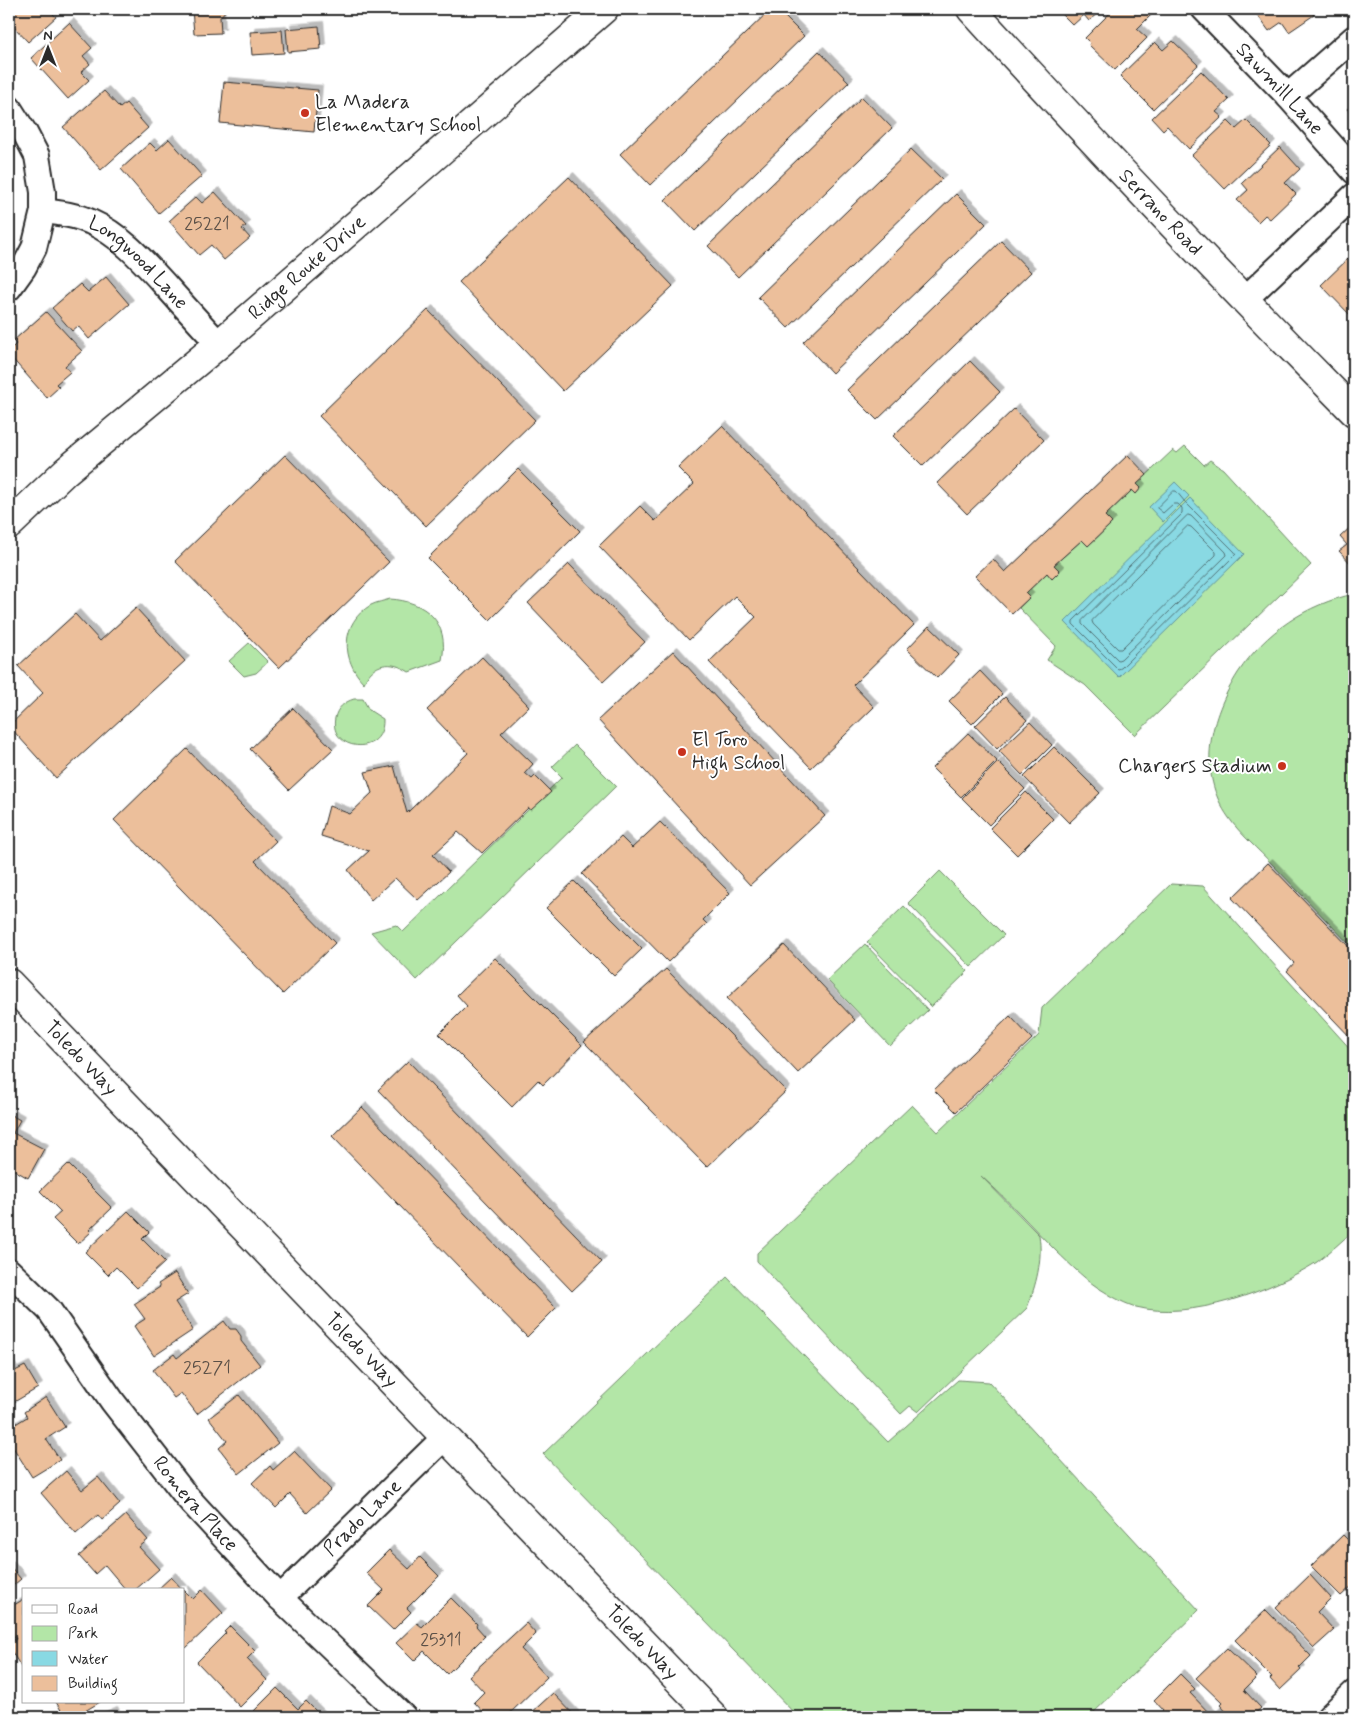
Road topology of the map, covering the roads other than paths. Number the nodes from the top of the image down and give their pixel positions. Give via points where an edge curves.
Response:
1 (604, 9) edge
2 (972, 9) edge
3 (1204, 9) edge
4 (1354, 38) edge
5 (1288, 96) junction
6 (9, 108) edge
7 (1354, 171) edge
8 (1354, 196) edge
9 (43, 211) junction
10 (9, 288) edge
11 (1244, 300) junction
12 (218, 344) junction
13 (1354, 412) edge
14 (9, 525) edge
15 (9, 983) edge
16 (9, 1271) edge
17 (445, 1437) junction
18 (280, 1598) junction
19 (1354, 1693) edge
20 (404, 1717) edge
21 (714, 1717) edge
22 (1329, 1717) edge

1 - 12 main road, Ridge Route Drive
2 - 11 main road, Serrano Road
3 - 5 street, Sawmill Lane
4 - 5 street
5 - 7 street, Sawmill Lane
6 - 9 street via 37,156
8 - 11 street
9 - 10 street via 34,248
9 - 12 street, Longwood Lane via 76,216 111,233 148,266
11 - 13 main road, Serrano Road
12 - 14 main road, Ridge Route Drive via 66,471
15 - 17 main road, Toledo Way
16 - 18 street, Romera Place via 49,1310 113,1402 187,1497
17 - 18 street, Prado Lane
17 - 21 main road, Toledo Way
18 - 20 street, Romera Place
19 - 22 street

